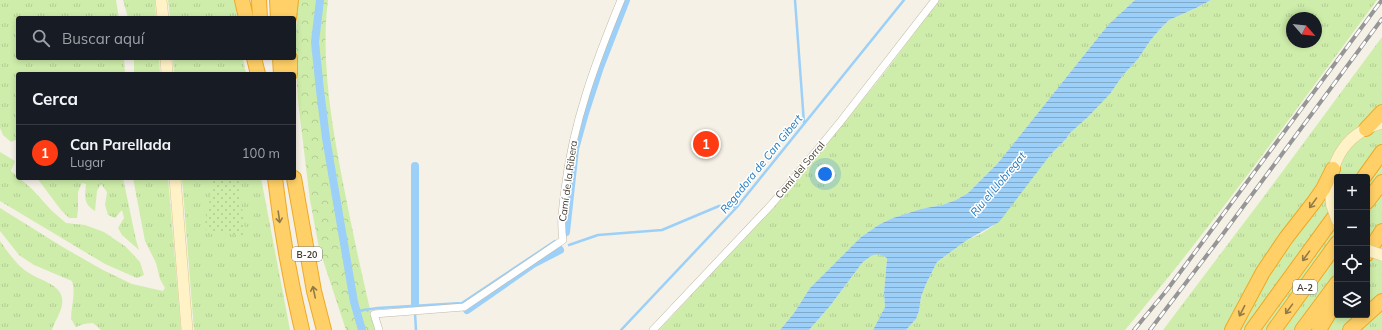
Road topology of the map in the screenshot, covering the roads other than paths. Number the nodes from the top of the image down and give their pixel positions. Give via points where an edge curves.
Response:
1 (161, 0) edge
2 (242, 0) edge
3 (259, 0) edge
4 (277, 0) edge
5 (291, 0) edge
6 (621, 0) edge
7 (935, 0) edge
8 (163, 16) edge
9 (246, 16) edge
10 (260, 16) edge
11 (278, 16) edge
12 (289, 16) edge
13 (166, 60) edge
14 (254, 60) edge
15 (262, 60) edge
16 (280, 60) edge
17 (290, 60) edge
18 (167, 72) edge
19 (258, 72) edge
20 (263, 72) edge
21 (281, 72) edge
22 (290, 72) edge
23 (1382, 112) edge
24 (1382, 123) edge
25 (1366, 129) junction
26 (1382, 152) edge
27 (1333, 169) junction
28 (1366, 174) edge
29 (175, 180) edge
30 (275, 180) edge
31 (294, 180) edge
32 (1382, 182) edge
33 (1370, 198) edge
34 (1334, 209) edge
35 (1382, 226) edge
36 (1382, 230) edge
37 (1370, 240) edge
38 (1335, 246) edge
39 (1370, 249) edge
40 (1370, 251) edge
41 (1382, 255) edge
42 (1334, 287) edge
43 (1382, 301) edge
44 (1334, 305) edge
45 (1382, 305) edge
46 (187, 330) edge
47 (302, 330) edge
48 (324, 330) edge
49 (379, 330) edge
50 (653, 330) edge
51 (1232, 330) edge
52 (1252, 330) edge
53 (1274, 330) edge
54 (1302, 330) edge
55 (1319, 330) edge
56 (1350, 330) edge
57 (1364, 330) edge

1 - 8 main road
2 - 9 highway
3 - 10 highway
4 - 11 highway
5 - 12 highway
6 - 49 street, Camí de la Ribera via 596,63 572,143 562,210 563,240 464,307 374,314
7 - 50 street, Camí del Sorral via 841,121 771,205
13 - 18 main road
14 - 19 highway
15 - 20 highway
16 - 21 highway
17 - 22 highway
23 - 25 highway
24 - 25 main road
25 - 27 main road via 1357,134 1346,146
26 - 28 highway
27 - 34 main road via 1330,188
27 -> 51 highway via 1323,189 1263,272
29 - 46 main road
30 -> 47 highway, B-20 via 279,218
48 -> 31 highway, B-20 via 314,291
32 - 33 highway
34 -> 52 highway
35 - 37 highway
36 - 39 highway
38 -> 53 highway, A-2
40 - 41 main road, bridge
42 - 54 highway, A-2
43 - 56 highway
44 - 55 highway
45 - 57 highway

